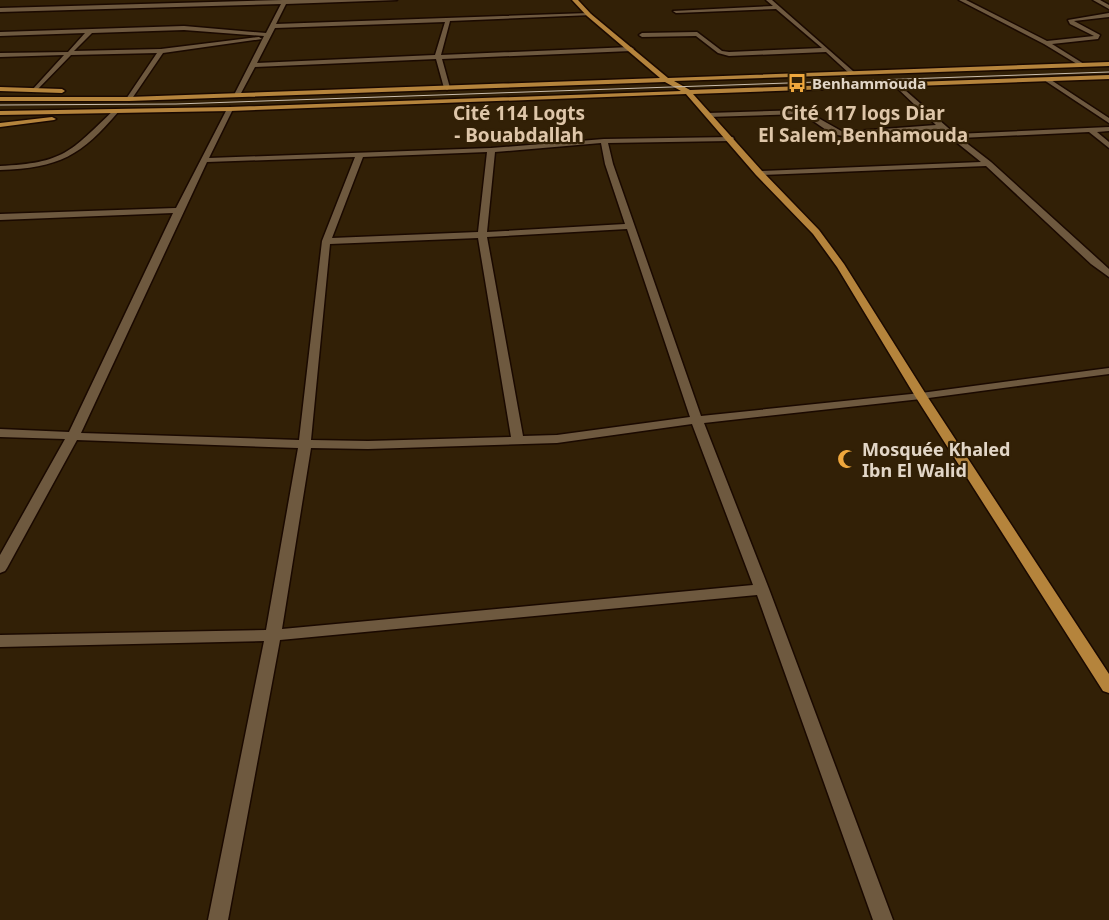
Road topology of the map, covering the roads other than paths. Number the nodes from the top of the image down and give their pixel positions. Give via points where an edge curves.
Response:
1 (42, 0) edge
2 (122, 0) edge
3 (378, 0) edge
4 (394, 0) edge
5 (575, 0) edge
6 (769, 0) edge
7 (963, 0) edge
8 (982, 0) edge
9 (1096, 0) edge
10 (286, 2) edge
11 (200, 3) edge
12 (115, 7) junction
13 (777, 7) junction
14 (1109, 7) edge
15 (30, 9) junction
16 (0, 10) edge
17 (676, 11) dead end
18 (589, 15) junction
19 (1109, 15) edge
20 (448, 20) junction
21 (273, 26) junction
22 (91, 30) junction
23 (0, 34) edge
24 (642, 35) dead end
25 (267, 36) junction
26 (1046, 43) junction
27 (631, 49) junction
28 (828, 50) junction
29 (161, 51) junction
30 (71, 53) junction
31 (0, 55) edge
32 (438, 56) junction
33 (1109, 64) edge
34 (252, 65) junction
35 (1082, 65) junction
36 (852, 73) junction
37 (1109, 77) edge
38 (665, 79) junction
39 (1046, 79) junction
40 (897, 85) junction
41 (447, 88) junction
42 (0, 89) edge
43 (35, 90) junction
44 (686, 91) junction
45 (237, 95) junction
46 (0, 99) edge
47 (68, 99) junction
48 (129, 99) junction
49 (230, 109) junction
50 (106, 112) junction
51 (116, 112) junction
52 (0, 113) edge
53 (708, 115) junction
54 (1109, 121) edge
55 (0, 125) edge
56 (942, 127) junction
57 (1109, 129) edge
58 (1090, 130) junction
59 (954, 136) junction
60 (730, 140) junction
61 (604, 141) junction
62 (1109, 146) edge
63 (491, 150) junction
64 (360, 155) junction
65 (204, 160) junction
66 (988, 164) junction
67 (0, 168) edge
68 (759, 174) junction
69 (179, 210) junction
70 (0, 217) edge
71 (631, 226) junction
72 (482, 235) junction
73 (326, 241) junction
74 (1109, 261) edge
75 (1094, 262) junction
76 (1109, 274) edge
77 (1109, 371) edge
78 (921, 396) junction
79 (697, 421) junction
80 (0, 433) edge
81 (73, 436) junction
82 (518, 441) junction
83 (305, 444) junction
84 (0, 568) edge
85 (762, 589) junction
86 (273, 635) junction
87 (0, 641) edge
88 (1109, 687) edge
89 (218, 920) edge
90 (883, 920) edge

1 - 15 street
2 - 12 street
3 - 4 street
3 - 10 street
5 - 18 main road
6 - 13 street
7 - 8 street
7 - 26 street
9 - 14 street
10 - 11 street
10 - 21 street
11 - 12 street
12 - 15 street
13 - 17 street
13 - 28 street
15 - 16 street
18 - 20 street
18 - 27 main road
19 - 26 street via 1071,20 1094,33 1098,36 1096,38
20 - 21 street
20 - 32 street
21 - 25 street
22 - 23 street
22 - 25 street via 197,28
22 - 30 street
24 - 28 street via 697,34 720,52 729,54
25 - 29 street
25 - 34 street
26 - 35 street
27 - 32 street
27 - 38 main road
28 - 36 street
29 - 30 street
29 - 48 street
30 - 31 street
30 - 43 street
32 - 34 street
32 - 41 street
33 - 35 main road
34 - 45 street
35 - 36 main road
36 - 38 main road
37 - 39 main road
38 - 41 main road
38 - 44 main road
39 - 40 main road
39 - 54 street
40 - 44 main road
40 - 56 street
41 - 45 main road
42 - 43 main road
43 - 47 main road via 63,91 69,95
44 - 49 main road
44 - 53 main road
45 - 48 main road
46 - 47 main road
47 - 48 main road
49 - 51 main road
49 - 65 street
50 - 51 main road
50 - 52 main road
50 - 55 main road
51 - 67 street via 64,158
53 - 56 street via 804,112 839,134
53 - 60 main road
56 - 59 street
57 - 58 street
58 - 59 street
58 - 62 street
59 - 66 street
60 - 61 street
60 - 68 main road
61 - 63 street
61 - 71 street
63 - 64 street
63 - 72 street
64 - 65 street
64 - 73 street
65 - 69 street
66 - 68 street
66 - 75 street
68 - 78 main road via 816,232 841,266
69 - 70 street
69 - 81 street
71 - 72 street
71 - 79 street
72 - 73 street
72 - 82 street
73 - 83 street
74 - 75 street
75 - 76 street
77 - 78 street
78 - 79 street
78 - 88 main road
79 - 82 street
79 - 85 street
80 - 81 street
81 - 83 street
81 - 84 street
82 - 83 street
83 - 86 street
85 - 86 street
85 - 90 street
86 - 87 street
86 - 89 street

